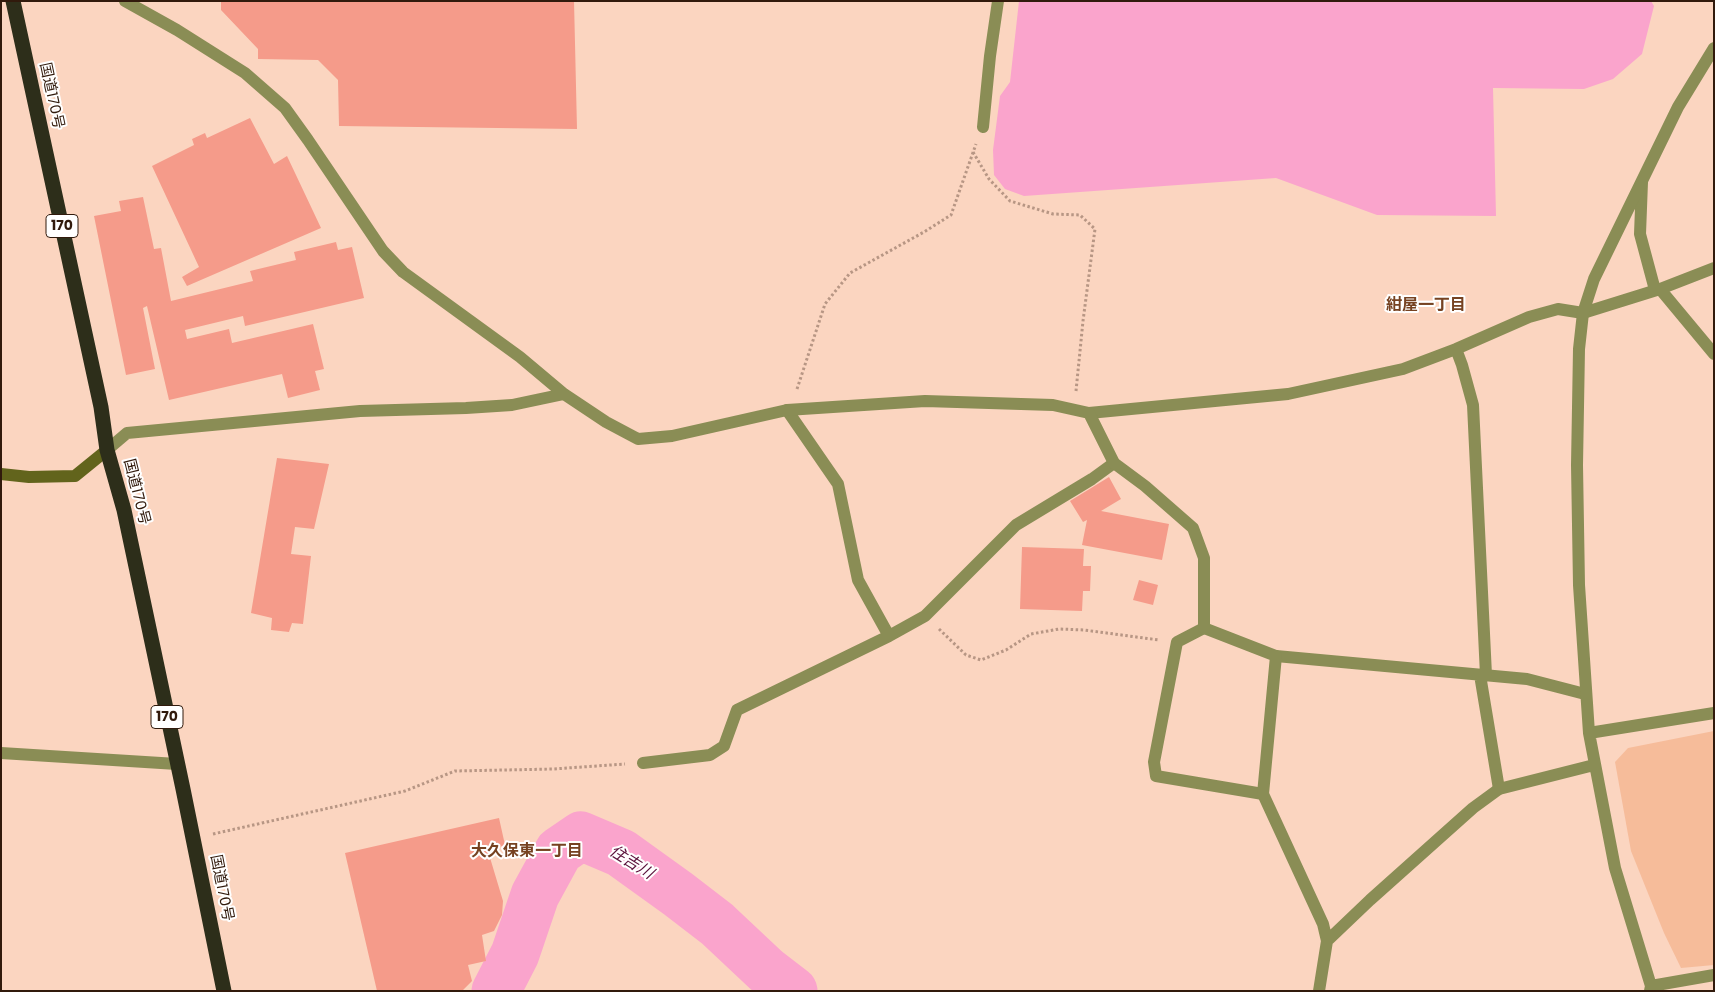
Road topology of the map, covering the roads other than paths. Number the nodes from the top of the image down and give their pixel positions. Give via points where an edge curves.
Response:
1 (13, 1) edge
2 (125, 1) edge
3 (998, 1) edge
4 (1714, 48) edge
5 (984, 127) road end
6 (1642, 182) junction
7 (1714, 268) edge
8 (1657, 289) junction
9 (1583, 313) junction
10 (1456, 350) junction
11 (1714, 354) edge
12 (564, 394) junction
13 (787, 410) junction
14 (1089, 412) junction
15 (107, 450) junction
16 (1114, 463) junction
17 (1, 474) edge
18 (1204, 628) junction
19 (889, 636) junction
20 (1276, 656) junction
21 (1483, 675) junction
22 (1586, 694) junction
23 (1714, 713) edge
24 (1589, 734) junction
25 (1, 753) edge
26 (644, 763) road end
27 (177, 764) junction
28 (1594, 765) junction
29 (1499, 789) junction
30 (1262, 794) junction
31 (1327, 941) junction
32 (1714, 975) edge
33 (223, 987) edge
34 (1651, 988) edge
35 (1319, 991) edge

1 - 15 highway, 国道170号 / 170 via 101,407
2 - 12 street via 245,73 285,108 383,251 403,272 520,357
3 - 5 street
4 - 6 street via 1678,107
6 - 8 street via 1640,234
6 - 9 street via 1594,279
7 - 8 street
8 - 9 street
8 - 11 street
9 - 10 street via 1558,309
9 - 22 street via 1579,348 1577,466 1579,585
10 - 14 street via 1403,369 1288,394
10 - 21 street via 1473,405
12 - 13 street via 638,439 672,436
12 - 15 street via 512,405 360,411 127,433
13 - 14 street via 925,401 1054,405
13 - 19 street via 838,484 858,580
14 - 16 street
15 - 17 street via 75,476 29,478
15 - 27 highway, 国道170号 / 170 via 124,510
16 - 18 street via 1193,528 1204,558
16 - 19 street via 1016,525 925,616
18 - 20 street
18 - 30 street via 1177,642 1154,762 1156,776
19 - 26 street via 737,710 724,746 710,755
20 - 21 street
20 - 30 street
21 - 22 street via 1528,678
21 - 29 street
22 - 24 street
23 - 24 street
24 - 28 street
25 - 27 street
27 - 33 highway, 国道170号 / 170
28 - 29 street
28 - 34 street via 1614,868
29 - 31 street via 1473,808
30 - 31 street via 1323,924
31 - 35 street
32 - 34 street

